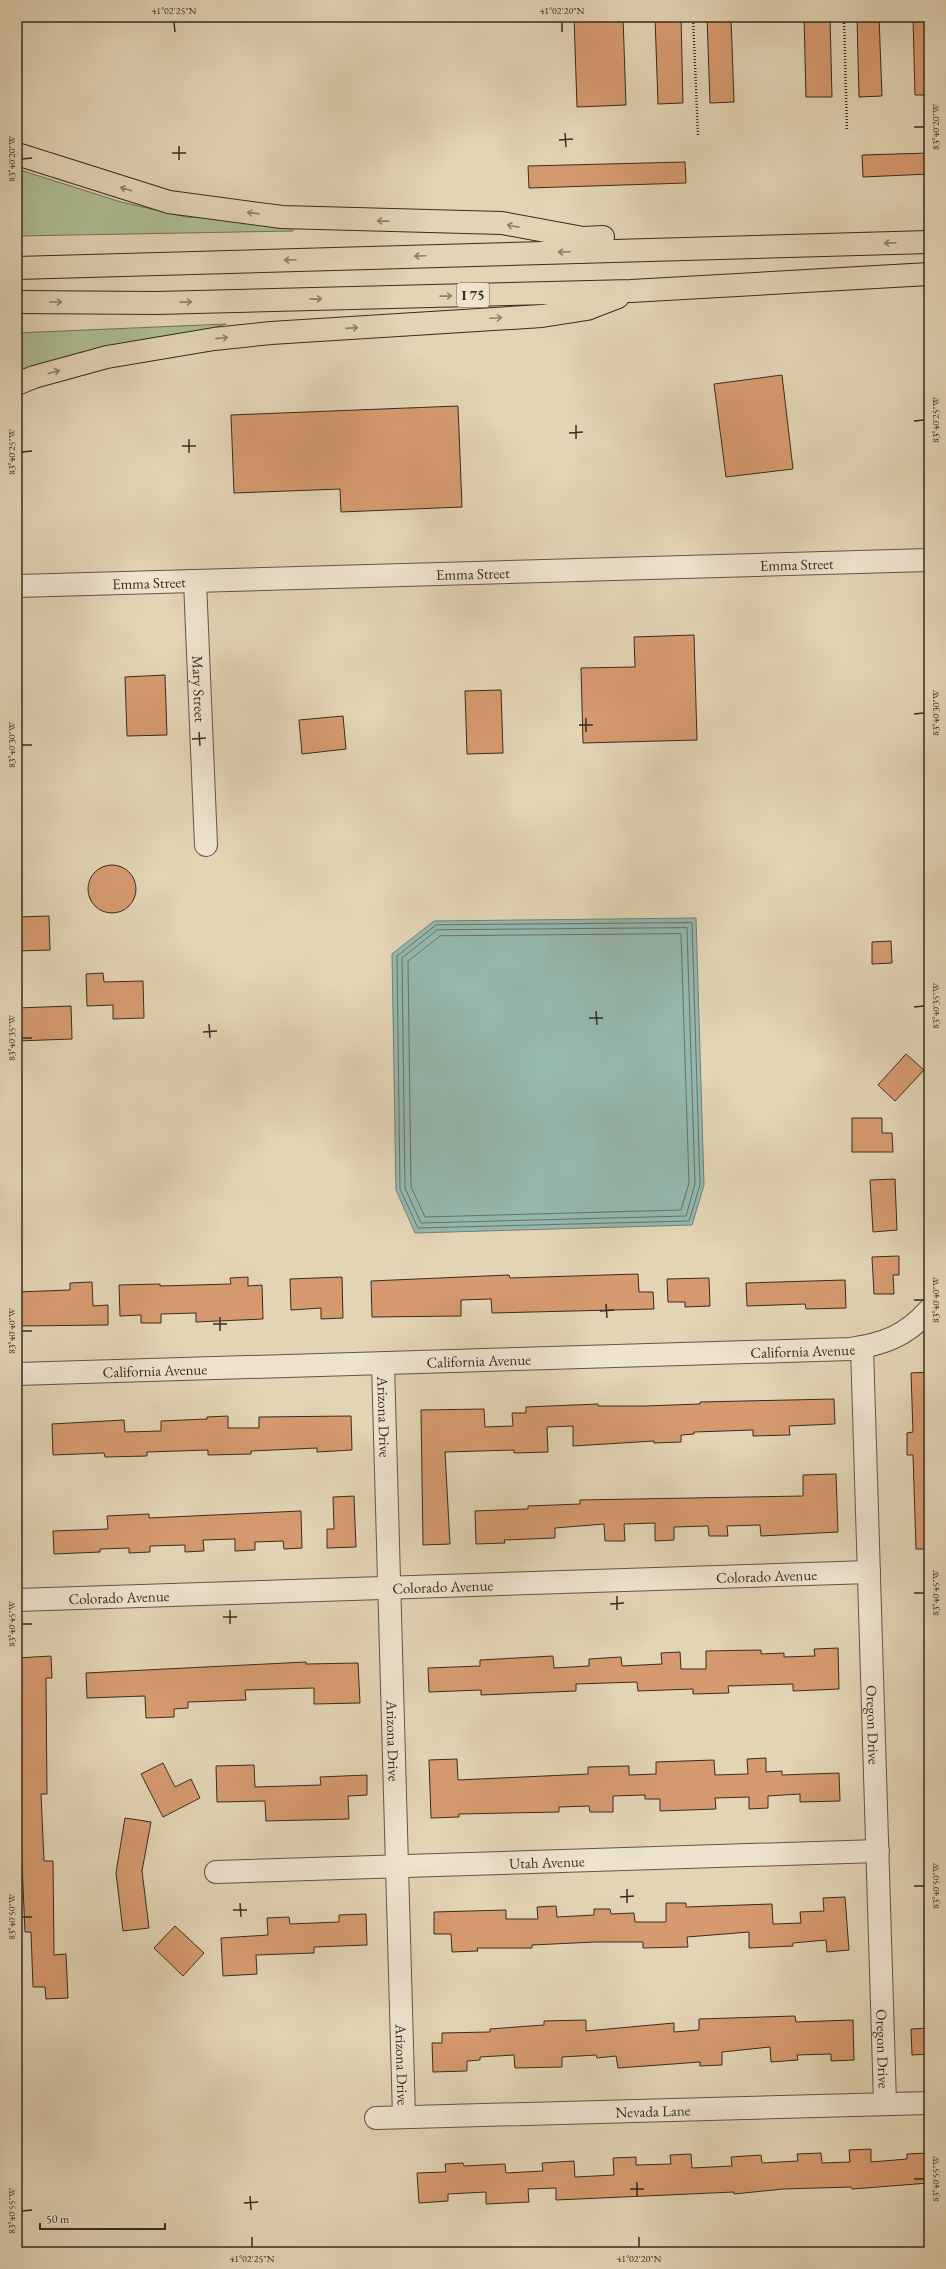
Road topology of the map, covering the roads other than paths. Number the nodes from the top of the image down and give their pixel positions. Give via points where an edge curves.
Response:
1 (17, 154) edge
2 (929, 242) edge
3 (844, 244) junction
4 (17, 268) edge
5 (929, 274) edge
6 (631, 291) junction
7 (17, 302) edge
8 (17, 384) edge
9 (929, 560) edge
10 (195, 581) junction
11 (17, 586) edge
12 (206, 845) dead end
13 (929, 1310) edge
14 (862, 1347) junction
15 (384, 1364) junction
16 (17, 1374) edge
17 (869, 1572) junction
18 (390, 1588) junction
19 (17, 1600) edge
20 (878, 1851) junction
21 (398, 1865) junction
22 (216, 1872) dead end
23 (885, 2103) junction
24 (929, 2103) edge
25 (404, 2117) junction
26 (376, 2118) dead end

3 -> 1 highway via 810,237 769,234 583,238 502,224 282,217 170,202
2 -> 3 highway
3 -> 4 highway
5 - 6 highway, I 75
7 -> 6 highway, I 75 via 156,303
8 -> 6 highway via 107,357 214,339 542,316 587,309
9 - 10 street, Emma Street
10 - 11 street, Emma Street
10 - 12 street, Mary Street
13 - 14 street, California Avenue via 918,1322 898,1336 874,1346
14 - 15 street, California Avenue
14 - 17 street, Oregon Drive
15 - 16 street, California Avenue
15 - 18 street, Arizona Drive
17 - 18 street, Colorado Avenue
17 - 20 street, Oregon Drive
18 - 19 street, Colorado Avenue
18 - 21 street, Arizona Drive
20 - 21 street, Utah Avenue
20 - 23 street, Oregon Drive
21 - 22 street, Utah Avenue
21 - 25 street, Arizona Drive
23 - 24 street, Nevada Lane
23 - 25 street, Nevada Lane
25 - 26 street, Nevada Lane

